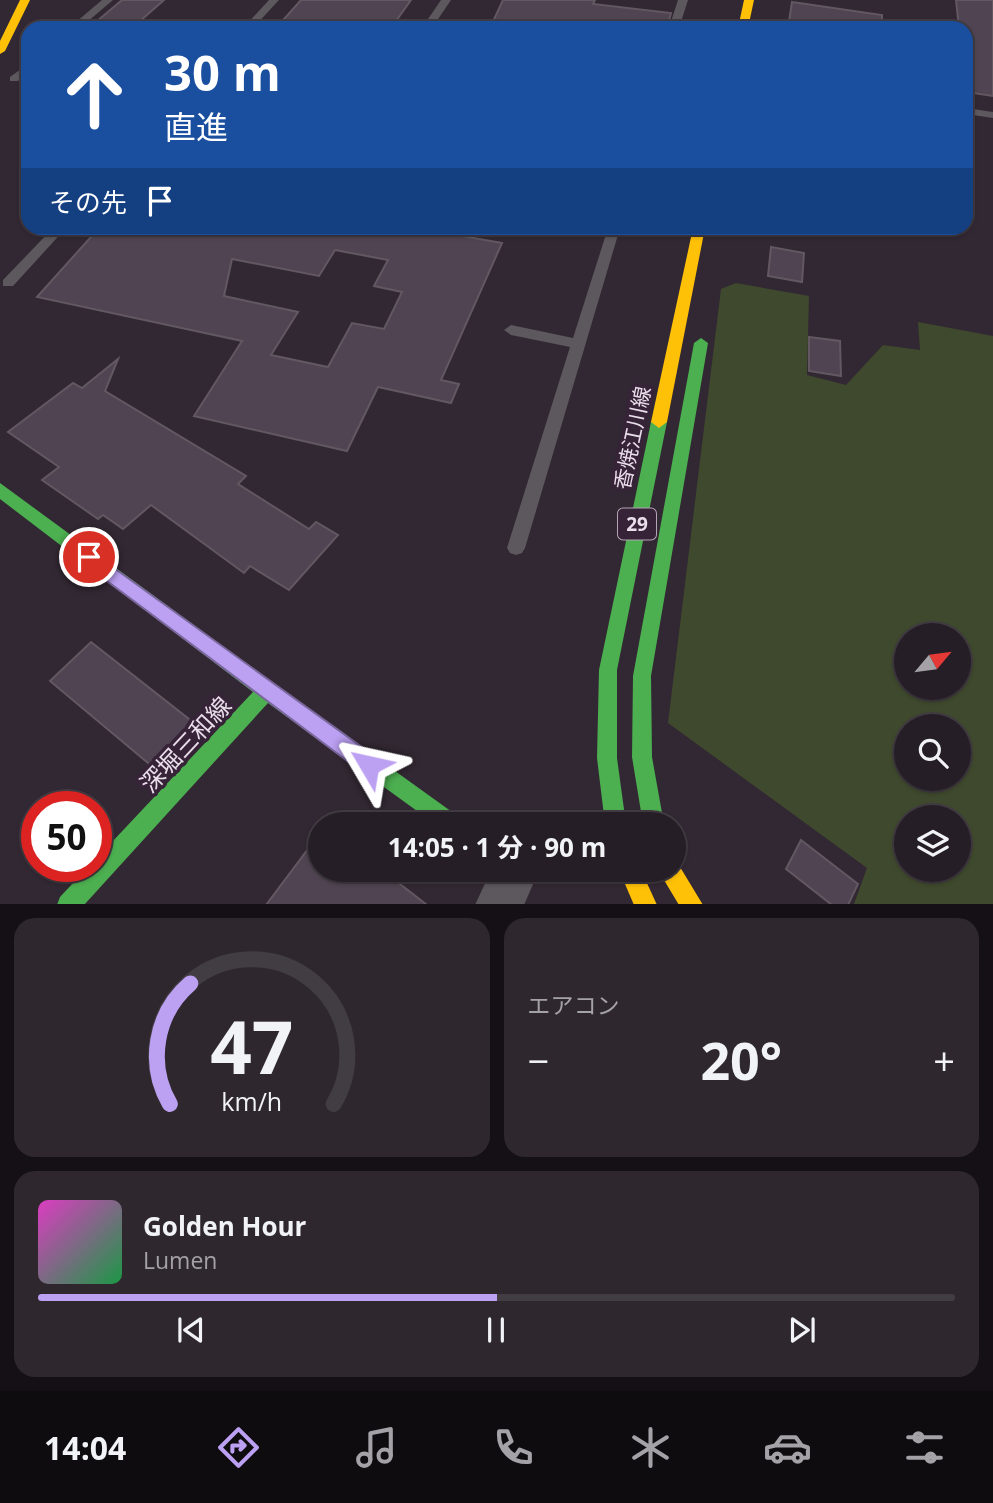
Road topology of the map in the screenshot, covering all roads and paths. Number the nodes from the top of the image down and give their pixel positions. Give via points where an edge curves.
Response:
1 (25, 0) edge
2 (108, 0) edge
3 (274, 0) edge
4 (446, 0) edge
5 (683, 0) edge
6 (749, 0) edge
7 (82, 21) edge
8 (254, 21) edge
9 (432, 21) edge
10 (676, 21) edge
11 (744, 21) edge
12 (0, 51) edge
13 (21, 73) edge
14 (14, 79) dead end
15 (973, 112) edge
16 (993, 115) edge
17 (53, 235) edge
18 (612, 235) edge
19 (698, 235) edge
20 (8, 283) dead end
21 (511, 330) dead end
22 (703, 333) dead end
23 (578, 344) junction
24 (0, 490) edge
25 (516, 548) dead end
26 (267, 691) junction
27 (435, 812) edge
28 (614, 812) edge
29 (651, 812) edge
30 (635, 882) edge
31 (677, 882) edge
32 (69, 904) edge
33 (646, 904) edge
34 (691, 904) edge

1 - 12 main road
2 - 7 lane
3 - 8 lane
4 - 9 lane
5 - 10 lane
6 - 11 main road
13 - 14 lane
15 - 16 lane
17 - 20 lane
18 - 23 lane
19 - 28 main road, 香焼江川線 / 29 via 608,670 607,758
21 - 23 lane
22 - 29 main road, 29 via 642,676 642,757
23 - 25 lane
24 - 26 main road
26 - 27 main road
26 - 32 main road, 深堀三和線
30 - 33 main road
31 - 34 main road

